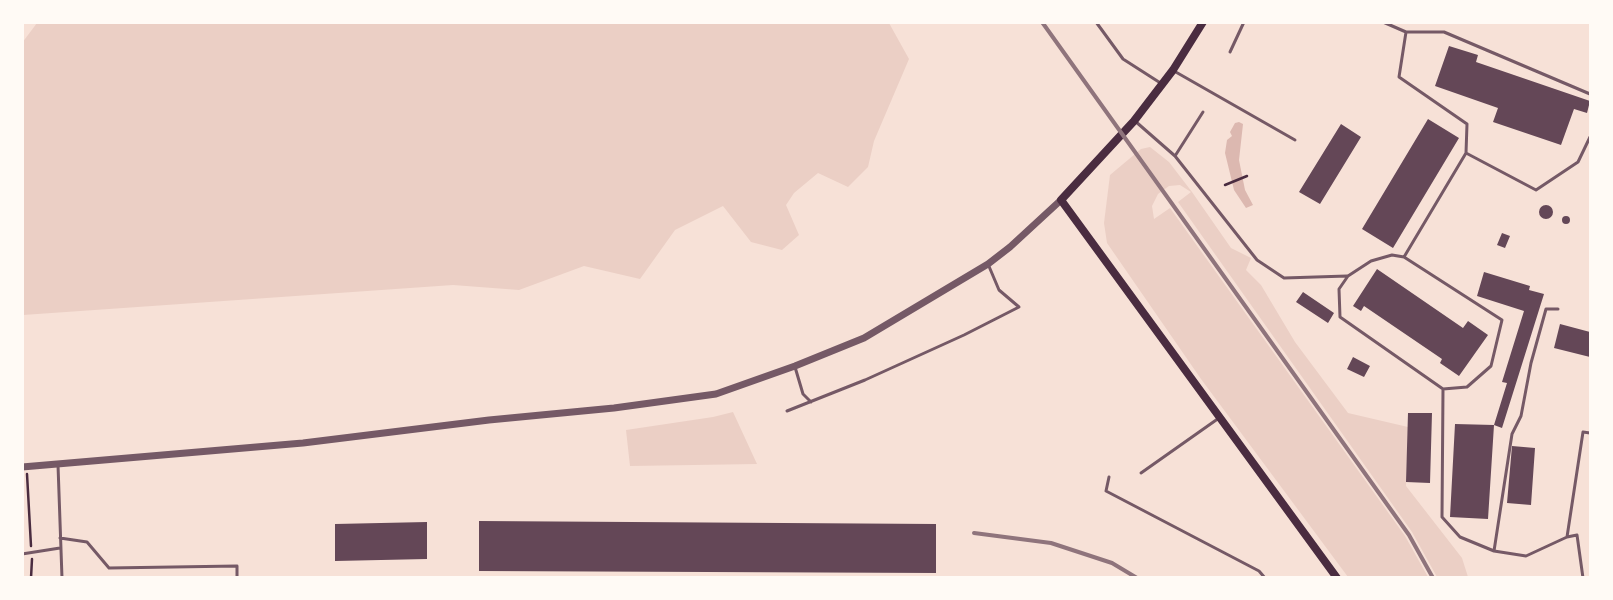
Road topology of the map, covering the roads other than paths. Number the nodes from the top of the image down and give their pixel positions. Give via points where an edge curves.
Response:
1 (1096, 22) edge
2 (1203, 22) edge
3 (1244, 22) edge
4 (1382, 22) edge
5 (1406, 32) junction
6 (1230, 52) dead end
7 (1173, 70) junction
8 (1162, 84) junction
9 (1590, 94) edge
10 (1203, 112) dead end
11 (1134, 121) junction
12 (1590, 137) edge
13 (1295, 140) dead end
14 (1466, 154) junction
15 (1175, 156) junction
16 (1061, 200) junction
17 (1404, 257) junction
18 (988, 264) junction
19 (1348, 276) junction
20 (1558, 309) dead end
21 (795, 366) junction
22 (1443, 388) junction
23 (811, 402) junction
24 (787, 411) dead end
25 (1220, 418) junction
26 (1590, 433) edge
27 (58, 465) junction
28 (25, 467) edge
29 (1141, 473) dead end
30 (1109, 477) dead end
31 (1567, 536) junction
32 (60, 538) junction
33 (60, 548) junction
34 (1494, 550) junction
35 (22, 554) edge
36 (62, 578) edge
37 (237, 578) edge
38 (1265, 578) edge
39 (1338, 578) edge
40 (1583, 578) edge

1 - 8 lane via 1123,59
2 - 7 main road
3 - 6 lane
4 - 5 lane
5 - 9 lane via 1444,32
5 - 14 lane via 1399,77 1468,124
7 - 8 main road
7 - 13 lane
8 - 11 main road
10 - 15 lane
11 - 15 lane
11 - 16 main road
12 - 14 lane via 1578,162 1536,190
14 - 17 lane
15 - 19 lane via 1257,260 1284,278
16 - 18 street
16 - 25 main road
17 - 19 lane via 1392,255 1371,261
17 - 22 lane via 1502,320 1490,366 1467,388
18 - 21 street via 864,338
18 - 23 lane via 999,290 1019,307 964,335
19 - 22 lane via 1339,288 1340,317
20 - 34 lane via 1546,309 1521,416 1512,434
21 - 23 lane via 803,394
21 - 27 street via 716,394 614,408 304,443
22 - 34 lane via 1442,517 1460,537
23 - 24 lane
25 - 29 lane
25 - 39 main road
26 - 31 lane via 1584,432
27 - 28 street
27 - 32 lane
30 - 38 lane via 1106,491 1259,571
31 - 34 lane via 1526,556
31 - 40 lane via 1577,535
32 - 33 lane
32 - 37 lane via 87,542 108,568 237,566
33 - 35 lane
33 - 36 lane

